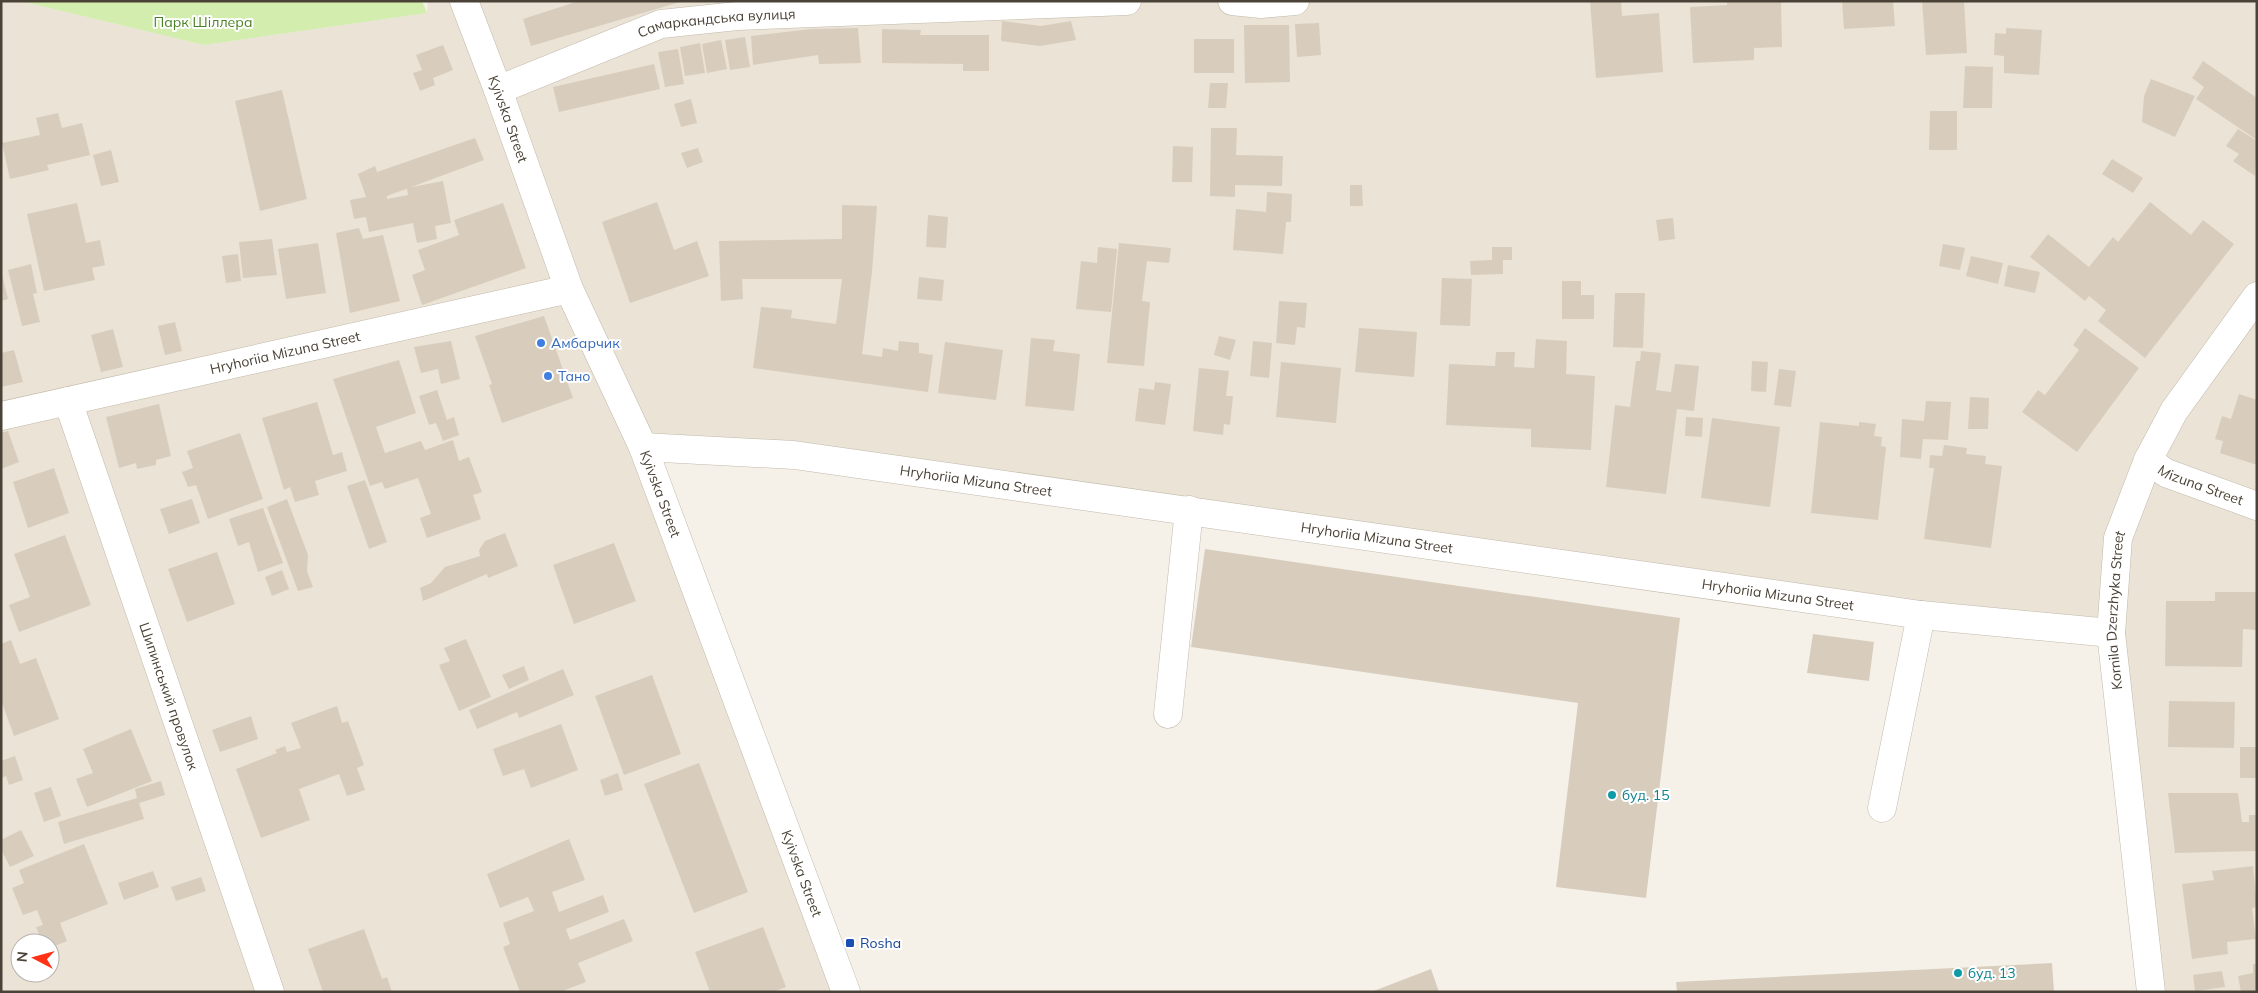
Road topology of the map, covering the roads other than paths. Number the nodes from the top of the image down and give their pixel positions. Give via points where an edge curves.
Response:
1 (464, 1) edge
2 (1127, 1) edge
3 (1232, 1) edge
4 (1295, 1) edge
5 (498, 90) junction
6 (569, 289) junction
7 (2257, 296) edge
8 (68, 401) junction
9 (1, 416) edge
10 (642, 447) junction
11 (2148, 460) junction
12 (2257, 506) edge
13 (1189, 510) junction
14 (1921, 614) junction
15 (2111, 633) junction
16 (1168, 714) dead end
17 (1882, 808) dead end
18 (270, 992) edge
19 (846, 992) edge
20 (2151, 992) edge

1 - 5 street, Kyivska Street
2 - 5 street, Самаркандська вулиця via 737,16 661,24
3 - 4 street via 1261,4
5 - 6 street, Kyivska Street
6 - 8 street, Hryhoriia Mizuna Street
6 - 10 street, Kyivska Street
7 - 11 street, Kornila Dzerzhyka Street via 2174,411
8 - 9 street, Hryhoriia Mizuna Street
8 - 18 street, Шипинський провулок
10 - 13 street, Hryhoriia Mizuna Street via 794,455
10 - 19 street, Kyivska Street
11 - 12 street, Mizuna Street via 2166,473
11 - 15 street, Kornila Dzerzhyka Street via 2118,538
13 - 14 street, Hryhoriia Mizuna Street
13 - 16 street
14 - 15 street, Hryhoriia Mizuna Street
14 - 17 street
15 - 20 street, Kornila Dzerzhyka Street

